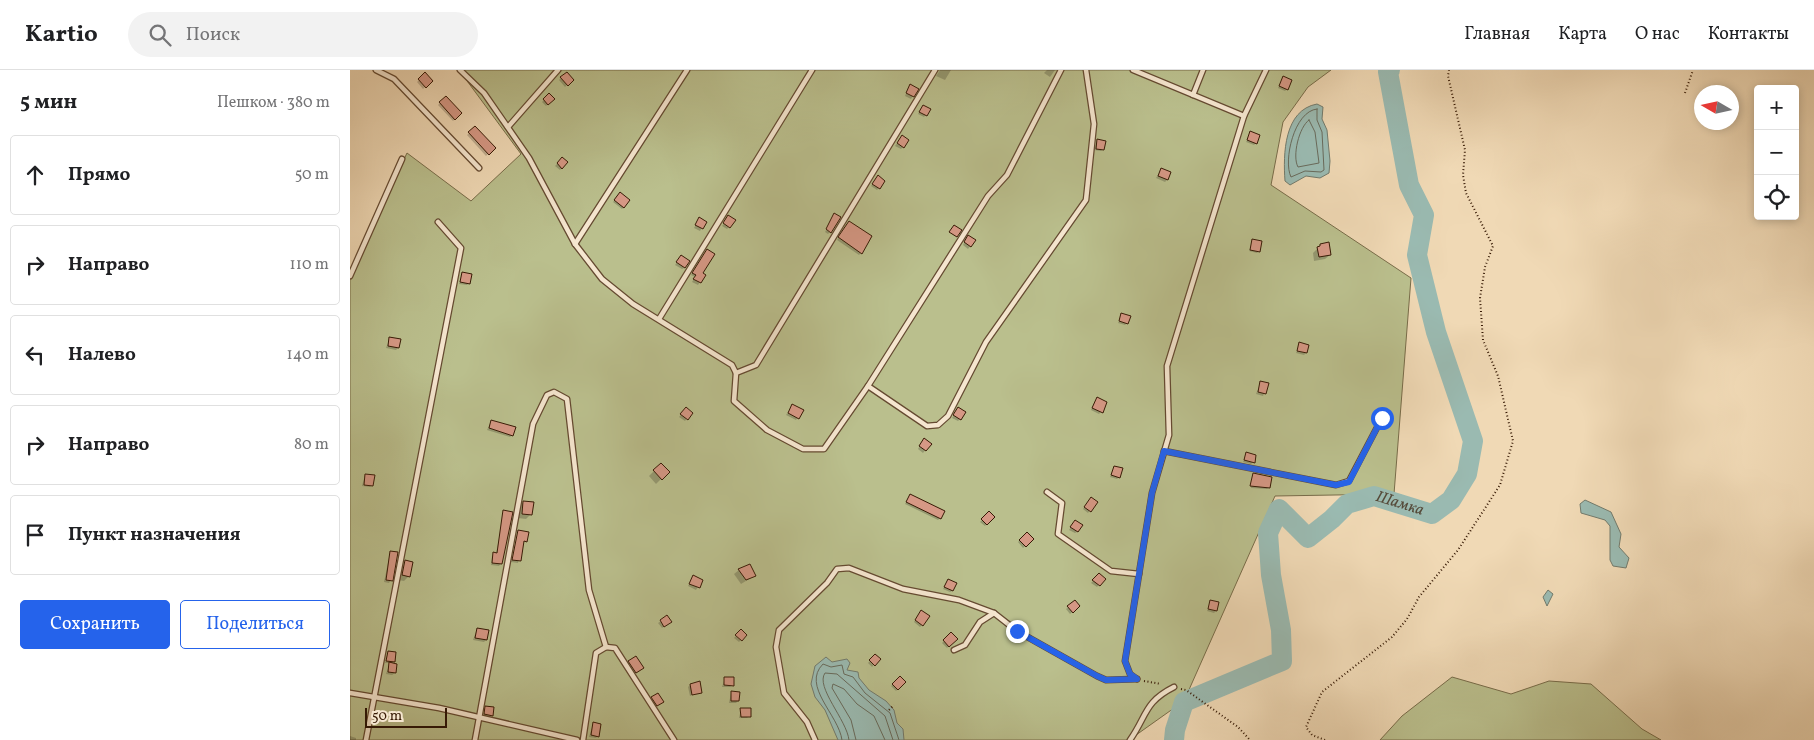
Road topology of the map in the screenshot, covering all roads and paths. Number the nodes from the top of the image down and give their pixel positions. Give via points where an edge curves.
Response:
1 (376, 70) edge
2 (460, 70) edge
3 (558, 70) edge
4 (687, 70) edge
5 (812, 70) edge
6 (935, 70) edge
7 (1061, 70) edge
8 (1086, 70) edge
9 (1133, 70) edge
10 (1203, 70) edge
11 (1266, 70) edge
12 (1449, 70) edge
13 (1693, 70) edge
14 (1685, 94) dead end
15 (1194, 95) junction
16 (1244, 116) junction
17 (508, 128) junction
18 (402, 159) dead end
19 (480, 168) dead end
20 (438, 222) dead end
21 (575, 244) junction
22 (350, 276) edge
23 (659, 319) junction
24 (736, 373) junction
25 (868, 386) junction
26 (1382, 418) dead end
27 (1164, 451) junction
28 (1047, 492) dead end
29 (1139, 574) junction
30 (994, 613) junction
31 (606, 646) junction
32 (954, 650) dead end
33 (1137, 679) junction
34 (1174, 687) junction
35 (350, 693) edge
36 (374, 696) junction
37 (894, 705) dead end
38 (889, 710) dead end
39 (479, 718) junction
40 (366, 740) edge
41 (475, 740) edge
42 (577, 740) edge
43 (583, 740) edge
44 (674, 740) edge
45 (815, 740) edge
46 (1130, 740) edge
47 (1250, 740) edge
48 (1325, 740) edge

1 - 19 lane via 394,79
2 - 17 lane via 484,93
3 - 17 lane
4 - 21 lane
5 - 23 lane
6 - 24 lane via 756,364
7 - 25 lane via 1007,175 988,196
8 - 25 lane via 1094,124 1086,200 986,342 948,416 938,425 927,426
9 - 15 lane
10 - 15 lane
11 - 16 lane
12 - 48 path via 1465,150 1463,175 1466,193 1493,246 1485,267 1480,298 1482,340 1498,376 1513,441 1500,485 1458,550 1418,597 1407,619 1392,637 1322,692 1306,727 1312,735
13 - 14 path
15 - 16 lane
16 - 27 lane via 1167,366 1169,435
17 - 21 lane via 529,158
18 - 22 lane
20 - 36 lane via 461,248
21 - 23 lane via 602,279 633,304
23 - 24 lane via 732,365
24 - 25 lane via 734,400 767,430 803,449 824,449
26 - 27 lane via 1349,482 1336,485
27 - 29 lane via 1152,493
28 - 29 lane via 1062,503 1058,534 1110,571
29 - 33 lane via 1125,661 1130,674
30 - 32 lane via 980,622 965,645
30 - 33 lane via 1017,631 1097,676 1106,680
30 - 45 lane via 959,600 903,589 849,568 837,569 828,583 778,630 776,647 784,693 807,722
31 - 39 lane via 589,590 567,399 554,392 547,395 533,424
31 - 43 lane via 596,653
31 - 44 lane via 615,648
33 - 34 path
34 - 46 lane via 1160,694 1148,706
34 - 47 path via 1186,690 1238,727
35 - 36 lane
36 - 39 lane
36 - 40 lane
37 - 38 path
39 - 41 lane
39 - 42 lane

